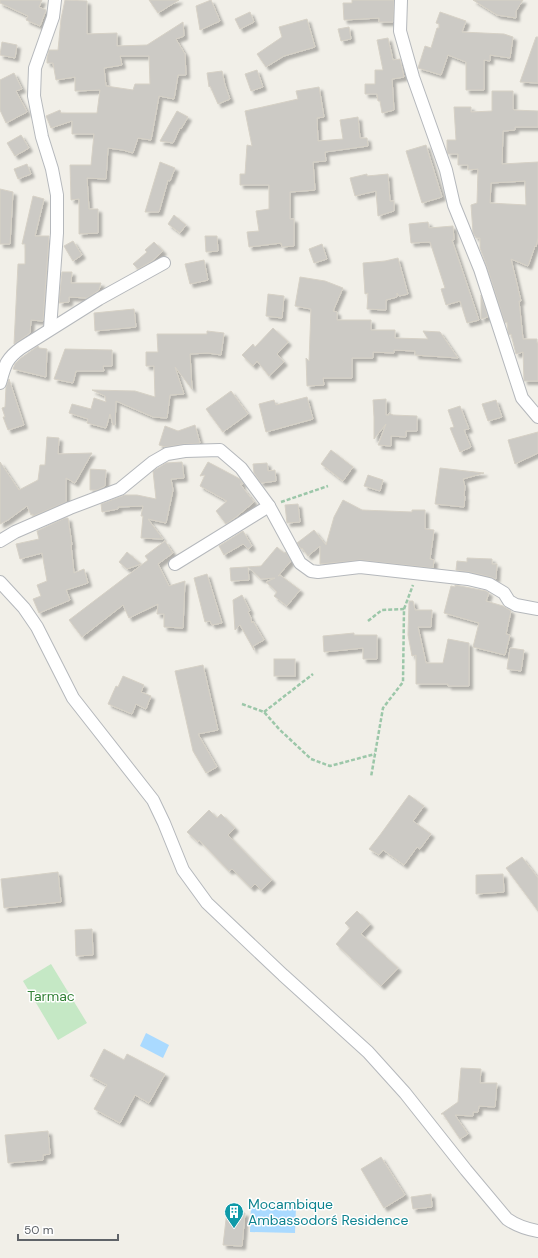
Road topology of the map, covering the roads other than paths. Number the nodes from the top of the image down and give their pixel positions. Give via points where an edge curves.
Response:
1 (55, 0) edge
2 (401, 0) edge
3 (164, 263) dead end
4 (50, 328) junction
5 (0, 383) edge
6 (538, 417) edge
7 (269, 506) junction
8 (0, 541) edge
9 (175, 564) dead end
10 (0, 582) edge
11 (538, 609) edge
12 (538, 1231) edge

1 - 4 street via 53,17 35,68 34,96 56,195 57,233
2 - 6 street via 400,30 413,77 446,170 454,205 480,268 522,398
3 - 4 street
4 - 5 street via 10,356
7 - 8 street via 241,468 220,450 184,451 167,454 153,462 120,489 70,508
7 - 9 street
7 - 11 street via 300,563 311,571 360,567 468,579 489,584 504,593 509,601 516,605
10 - 12 street via 24,608 37,627 73,698 153,800 183,870 207,903 368,1052 405,1093 507,1219 514,1224

